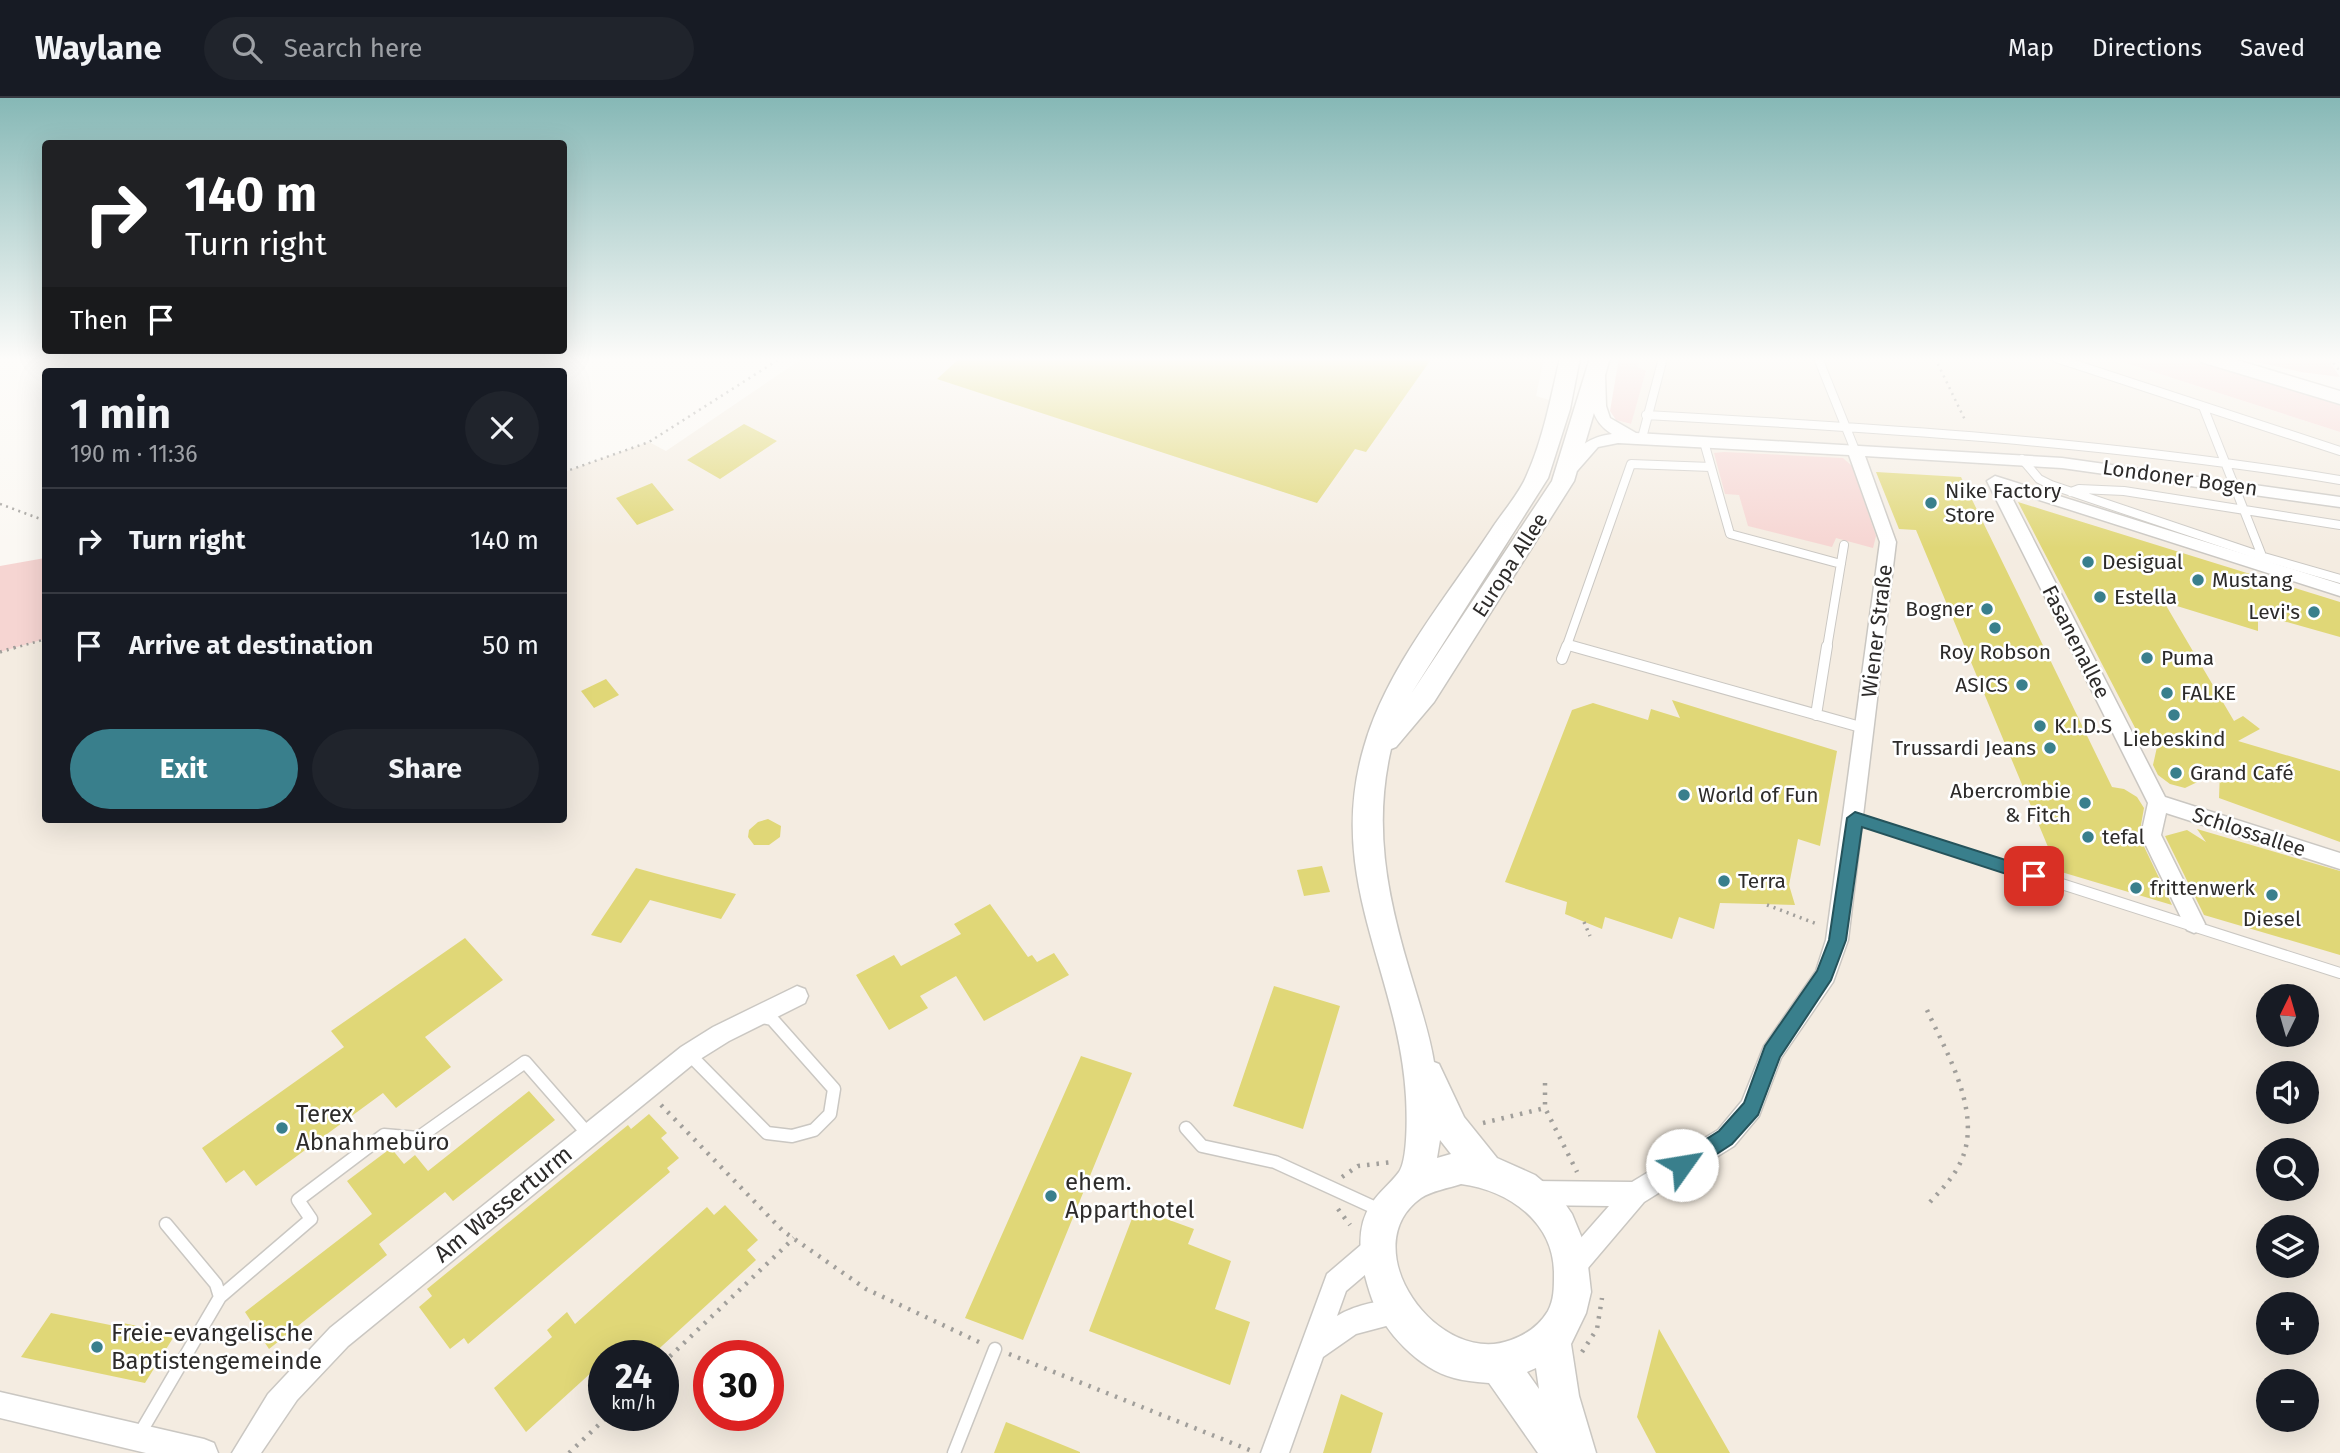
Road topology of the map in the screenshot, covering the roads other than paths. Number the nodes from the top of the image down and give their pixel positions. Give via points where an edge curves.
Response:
1 (1555, 421) edge
2 (1581, 421) edge
3 (1603, 421) edge
4 (1645, 421) edge
5 (1759, 421) edge
6 (1843, 421) edge
7 (2208, 421) edge
8 (2244, 421) edge
9 (1845, 426) junction
10 (1642, 438) junction
11 (1704, 442) junction
12 (1855, 450) junction
13 (2340, 451) edge
14 (2022, 459) junction
15 (2222, 460) junction
16 (1711, 467) junction
17 (2340, 480) edge
18 (1563, 481) junction
19 (2233, 485) junction
20 (2070, 492) junction
21 (2340, 502) edge
22 (2242, 508) junction
23 (2340, 525) edge
24 (1844, 545) dead end
25 (2264, 563) junction
26 (1841, 564) junction
27 (2340, 579) edge
28 (2340, 590) edge
29 (1567, 645) junction
30 (1562, 659) dead end
31 (1816, 715) junction
32 (1864, 728) junction
33 (1378, 751) junction
34 (2158, 803) junction
35 (1855, 818) junction
36 (2340, 861) edge
37 (2194, 924) junction
38 (2340, 973) edge
39 (797, 996) dead end
40 (757, 1016) junction
41 (1418, 1053) junction
42 (689, 1054) junction
43 (1186, 1128) dead end
44 (589, 1134) junction
45 (1409, 1166) junction
46 (1485, 1170) junction
47 (1531, 1193) junction
48 (1635, 1194) junction
49 (1386, 1212) junction
50 (166, 1224) dead end
51 (1364, 1239) junction
52 (1573, 1266) junction
53 (220, 1297) junction
54 (1396, 1312) junction
55 (1551, 1340) junction
56 (1313, 1348) junction
57 (995, 1349) road end
58 (1498, 1364) junction
59 (0, 1405) edge
60 (137, 1438) junction
61 (204, 1453) edge
62 (246, 1453) edge
63 (954, 1453) edge
64 (1275, 1453) edge
65 (1562, 1453) edge
66 (1576, 1453) edge

1 - 33 main road, Europa Allee via 1536,478 1399,688
2 - 18 main road, Europa Allee
3 - 10 street, Londoner Bogen
4 - 10 lane
5 - 9 lane
6 - 9 lane
7 - 15 lane
8 - 13 lane
9 - 12 lane
9 - 15 lane via 1971,432
10 - 11 street, Londoner Bogen
10 - 18 street, Londoner Bogen via 1589,443
11 - 12 street, Londoner Bogen
11 - 16 lane
12 - 14 street, Londoner Bogen
12 - 32 street, Wiener Straße via 1888,542
14 - 19 street, Londoner Bogen
14 - 20 lane via 2039,479
15 - 17 lane
15 - 19 lane
16 - 26 lane via 1730,534
16 - 29 lane via 1631,464
18 - 33 main road, Europa Allee via 1425,695
19 - 21 street, Londoner Bogen
19 - 22 lane
20 - 22 lane via 2124,491
20 - 25 lane
22 - 23 lane
22 - 25 lane
24 - 26 lane
25 - 27 lane
25 - 28 street
25 - 34 street, Fasanenallee via 1995,481
26 - 31 lane
29 - 30 lane
29 - 31 lane
31 - 32 lane
32 - 35 street, Wiener Straße
33 - 41 main road, Europa Allee via 1367,796 1367,854
34 - 36 street, Schlossallee
34 - 37 street via 2151,835
35 - 37 lane
35 - 48 street, Wiener Straße via 1838,933 1825,975 1772,1052 1751,1108 1726,1138
37 - 38 lane
39 - 40 street, Am Wasserturm
40 - 42 street, Am Wasserturm
40 - 42 lane via 772,1019 834,1089 830,1118 803,1136 784,1138 767,1133
41 - 45 main road, Europa Allee via 1423,1154
41 - 46 main road, Europa Allee via 1452,1128
42 - 44 street, Am Wasserturm
43 - 49 lane via 1202,1146 1275,1162
44 - 53 lane via 525,1062 418,1138 384,1135 298,1200 311,1219
44 - 62 street, Am Wasserturm via 339,1337 285,1391
45 - 46 main road
45 - 49 main road
46 - 47 main road
47 - 48 street
47 - 52 main road via 1559,1226
48 - 52 street
49 - 51 main road
50 - 53 lane via 216,1284
51 - 54 main road
51 - 56 street via 1336,1283
52 - 55 main road via 1573,1293 1566,1318
53 - 60 lane
54 - 56 street via 1351,1322
54 - 58 main road via 1416,1335 1441,1352 1469,1363
55 - 58 main road via 1527,1356
55 - 66 main road
56 - 64 street
57 - 63 lane
58 - 65 main road
59 - 60 street
60 - 61 street

